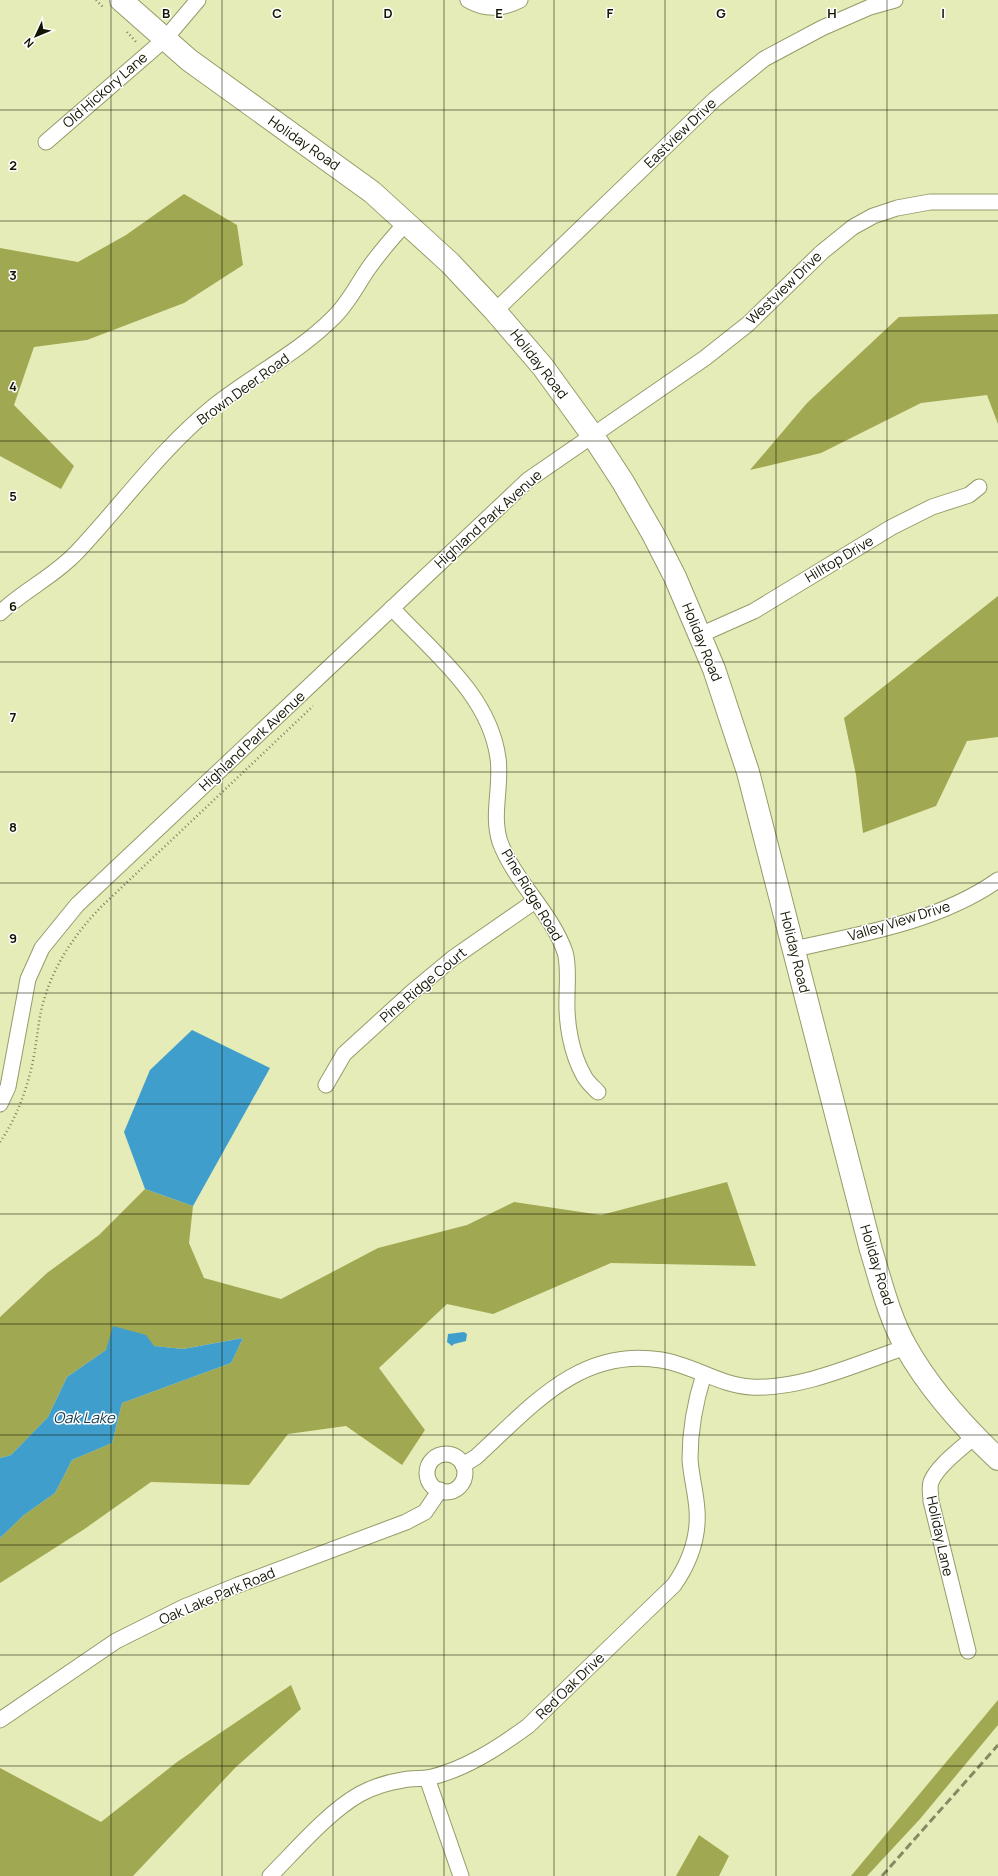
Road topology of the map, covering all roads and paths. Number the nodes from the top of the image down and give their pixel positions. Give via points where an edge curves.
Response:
1 (121, 0) edge
2 (198, 0) edge
3 (468, 0) edge
4 (520, 0) edge
5 (895, 0) edge
6 (165, 39) junction
7 (46, 142) dead end
8 (998, 202) edge
9 (407, 222) junction
10 (495, 310) junction
11 (593, 436) junction
12 (980, 487) dead end
13 (3, 604) edge
14 (392, 608) junction
15 (700, 635) junction
16 (313, 706) dead end
17 (995, 887) edge
18 (535, 901) junction
19 (794, 949) junction
20 (326, 1085) dead end
21 (598, 1092) dead end
22 (0, 1104) edge
23 (0, 1142) edge
24 (906, 1347) junction
25 (704, 1374) junction
26 (974, 1437) junction
27 (998, 1459) edge
28 (463, 1465) junction
29 (440, 1490) junction
30 (968, 1651) dead end
31 (0, 1720) edge
32 (427, 1778) junction
33 (270, 1876) edge
34 (461, 1876) edge

1 - 6 street, Holiday Road
2 - 6 street, Old Hickory Lane
3 - 4 street via 487,8 511,5
5 - 10 street, Eastview Drive via 870,7 822,28 764,59 715,99
6 - 7 street, Old Hickory Lane
6 - 9 street, Holiday Road via 189,60 372,192
8 - 11 street, Westview Drive via 930,202 897,208 853,226 822,252 748,324 705,358
9 - 10 street, Holiday Road
9 - 13 street, Brown Deer Road via 368,268 352,296 316,335 214,406 157,460 77,552 56,572
10 - 11 street, Holiday Road via 543,367
11 - 14 street, Highland Park Avenue via 528,480
11 - 15 street, Holiday Road via 653,534
12 - 15 street, Hilltop Drive via 969,495 932,507 892,527 754,611
14 - 18 street, Pine Ridge Road via 467,687 481,707 491,729 498,755 500,770 496,821 500,842
14 - 22 street, Highland Park Avenue via 78,905 42,948 28,978 8,1087
15 - 19 street, Holiday Road via 748,772
16 - 23 path via 80,929 62,956 44,1001 29,1077 21,1102
17 - 19 street, Valley View Drive via 920,917 850,937
18 - 20 street, Pine Ridge Court via 453,958 412,992 344,1054
18 - 21 street, Pine Ridge Road via 557,934 565,953 567,1009 572,1043 584,1077
19 - 24 street, Holiday Road via 872,1250 891,1312
24 - 25 street via 799,1383 775,1387 732,1384
24 - 26 street, Holiday Road via 936,1393
25 - 28 street via 662,1360 637,1358 612,1361 588,1368 551,1390 476,1457
25 - 32 street, Red Oak Drive via 695,1402 691,1431 690,1460 697,1510 697,1532 685,1570 674,1585 528,1726 503,1744 473,1760
26 - 27 street, Holiday Road
26 - 30 street, Holiday Lane via 944,1464 930,1487 931,1501
28 - 29 street via 464,1474 459,1486 448,1491
28 - 29 street via 451,1454 433,1458 427,1474 432,1485
29 - 31 street, Oak Lake Park Road via 425,1512 406,1522 184,1607 116,1641
32 - 33 street, Red Oak Drive via 403,1780 360,1794 340,1807
32 - 34 street

